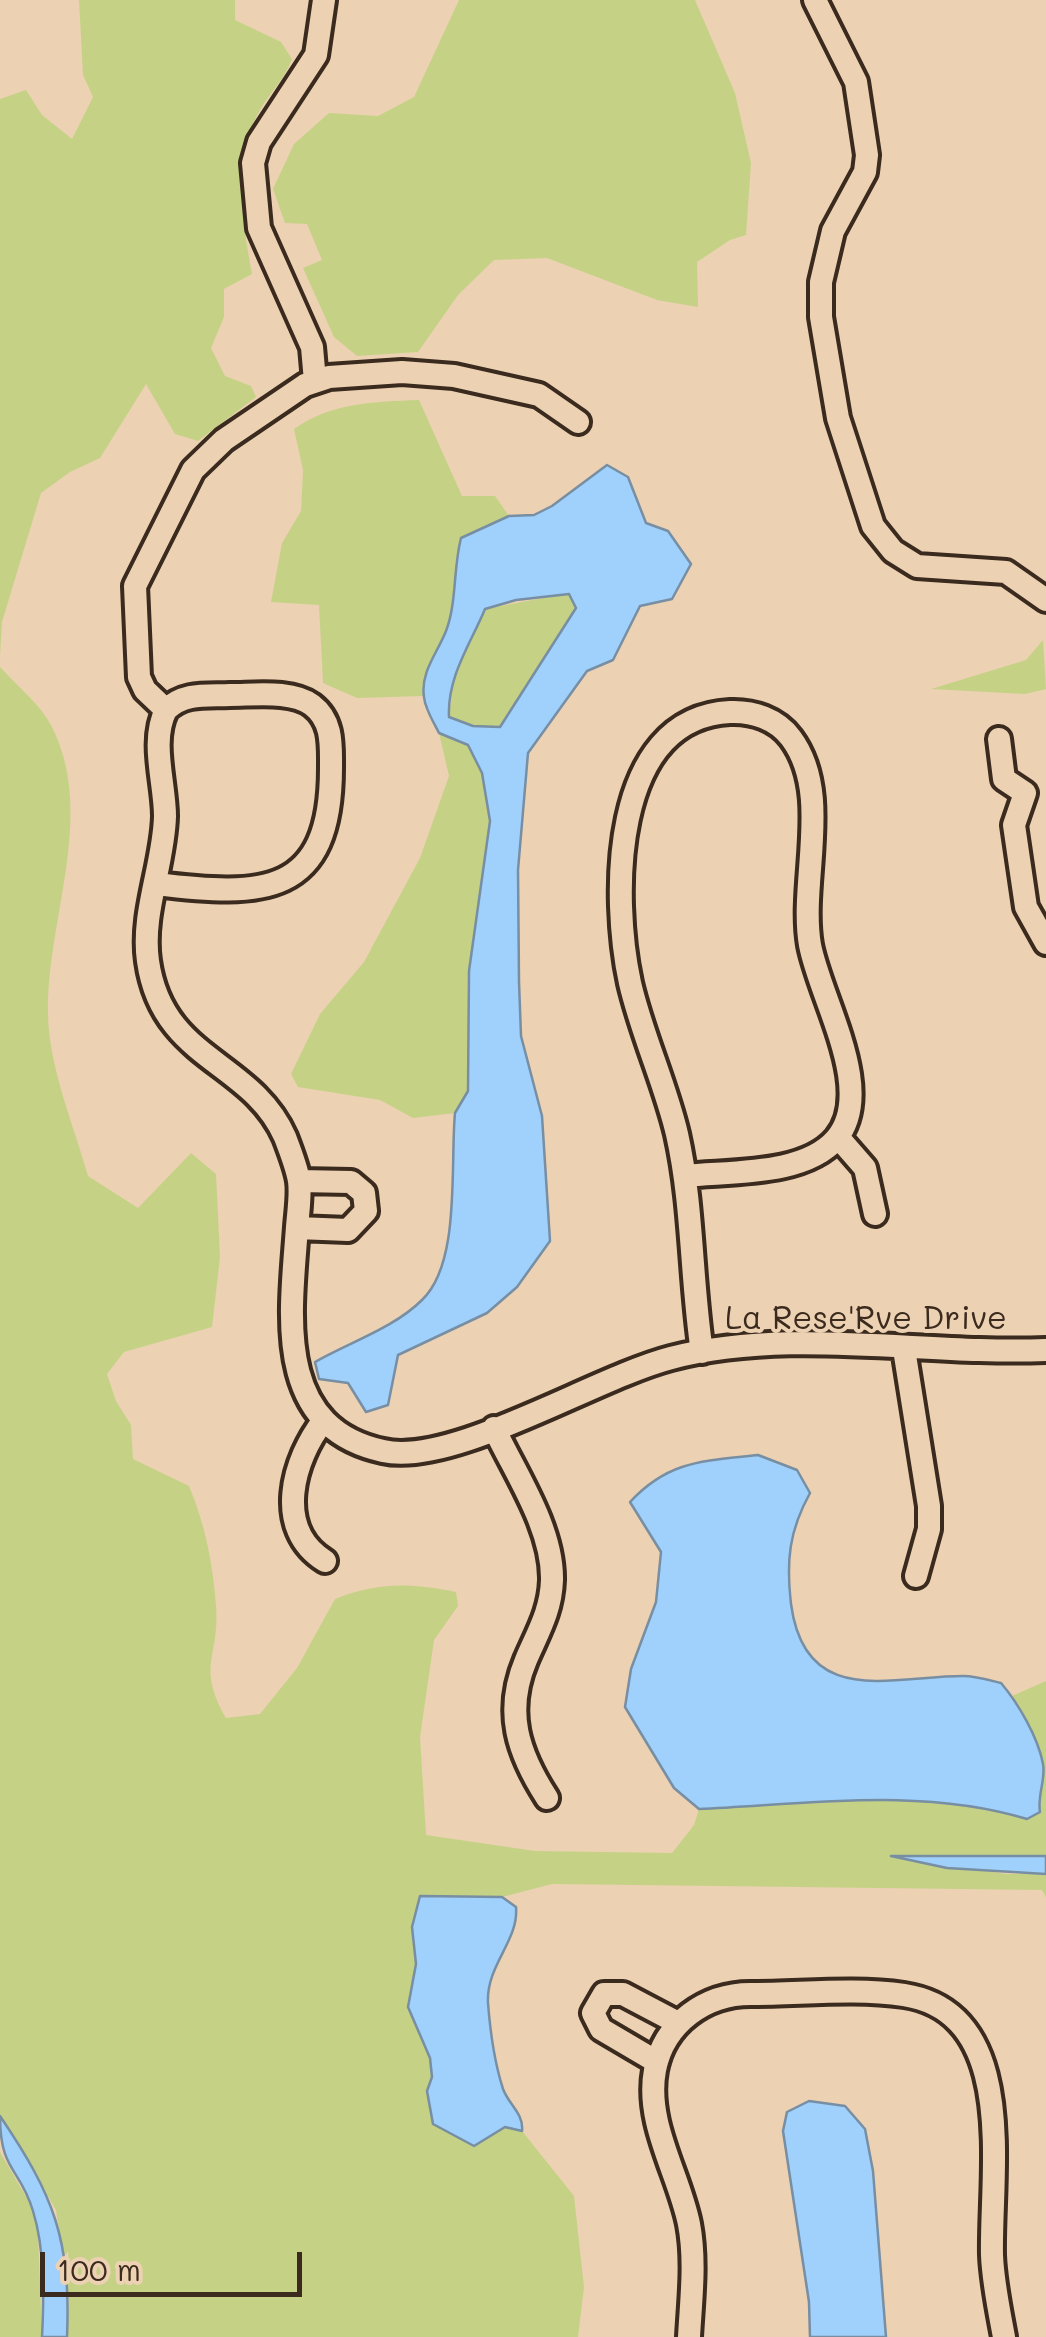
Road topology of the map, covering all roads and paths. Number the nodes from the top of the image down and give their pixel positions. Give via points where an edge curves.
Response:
1 (324, 0) edge
2 (818, 2) edge
3 (314, 380) junction
4 (578, 422) dead end
5 (1046, 600) edge
6 (166, 710) junction
7 (999, 739) dead end
8 (1036, 788) edge
9 (156, 884) junction
10 (1046, 943) edge
11 (838, 1138) junction
12 (685, 1176) junction
13 (300, 1181) junction
14 (875, 1214) dead end
15 (296, 1228) junction
16 (904, 1350) junction
17 (1046, 1350) edge
18 (702, 1352) junction
19 (324, 1420) junction
20 (494, 1428) junction
21 (325, 1561) dead end
22 (916, 1576) dead end
23 (547, 1798) dead end
24 (678, 2023) junction
25 (657, 2062) junction
26 (688, 2337) edge
27 (1004, 2337) edge

1 - 3 street via 316,55 259,142 253,163 259,228 306,330
2 - 5 street via 856,82 868,155 825,253 821,317 838,418 873,526 918,566 1006,572
3 - 4 street via 402,372 454,376 540,395
3 - 6 street via 203,457 140,570 139,677
6 - 9 street, La Rese'Rve Drive via 159,731 164,816
6 - 9 street via 194,696 290,696 314,706 332,741 331,811 318,850 271,885 236,890
7 - 8 street via 1004,779
8 - 10 street via 1014,825 1026,908
9 - 13 street, La Rese'Rve Drive via 146,934 160,1005 188,1044 271,1114
11 - 12 street via 780,1166
11 - 12 street via 851,1082 806,924 806,772 777,724 720,712 687,726 654,759 629,811 618,879 624,954
11 - 14 street via 866,1168
12 - 18 street
13 - 15 street, La Rese'Rve Drive
13 - 15 street via 350,1182 364,1193 366,1211 348,1230
15 - 19 street, La Rese'Rve Drive via 295,1367
16 - 17 street, La Rese'Rve Drive
16 - 18 street, La Rese'Rve Drive via 805,1344
16 - 22 street via 929,1506
18 - 20 street, La Rese'Rve Drive via 609,1377
19 - 20 street, La Rese'Rve Drive via 366,1447 408,1454 445,1449
19 - 21 street via 298,1459 293,1490 303,1540
20 - 23 street via 551,1564 548,1612 522,1669 514,1730
24 - 25 street
24 - 25 street via 624,1994 598,1999 597,2025
24 - 27 street via 705,2004 742,1994 905,1996 959,2022 980,2051 991,2103 992,2259
25 - 26 street via 657,2120 692,2246

